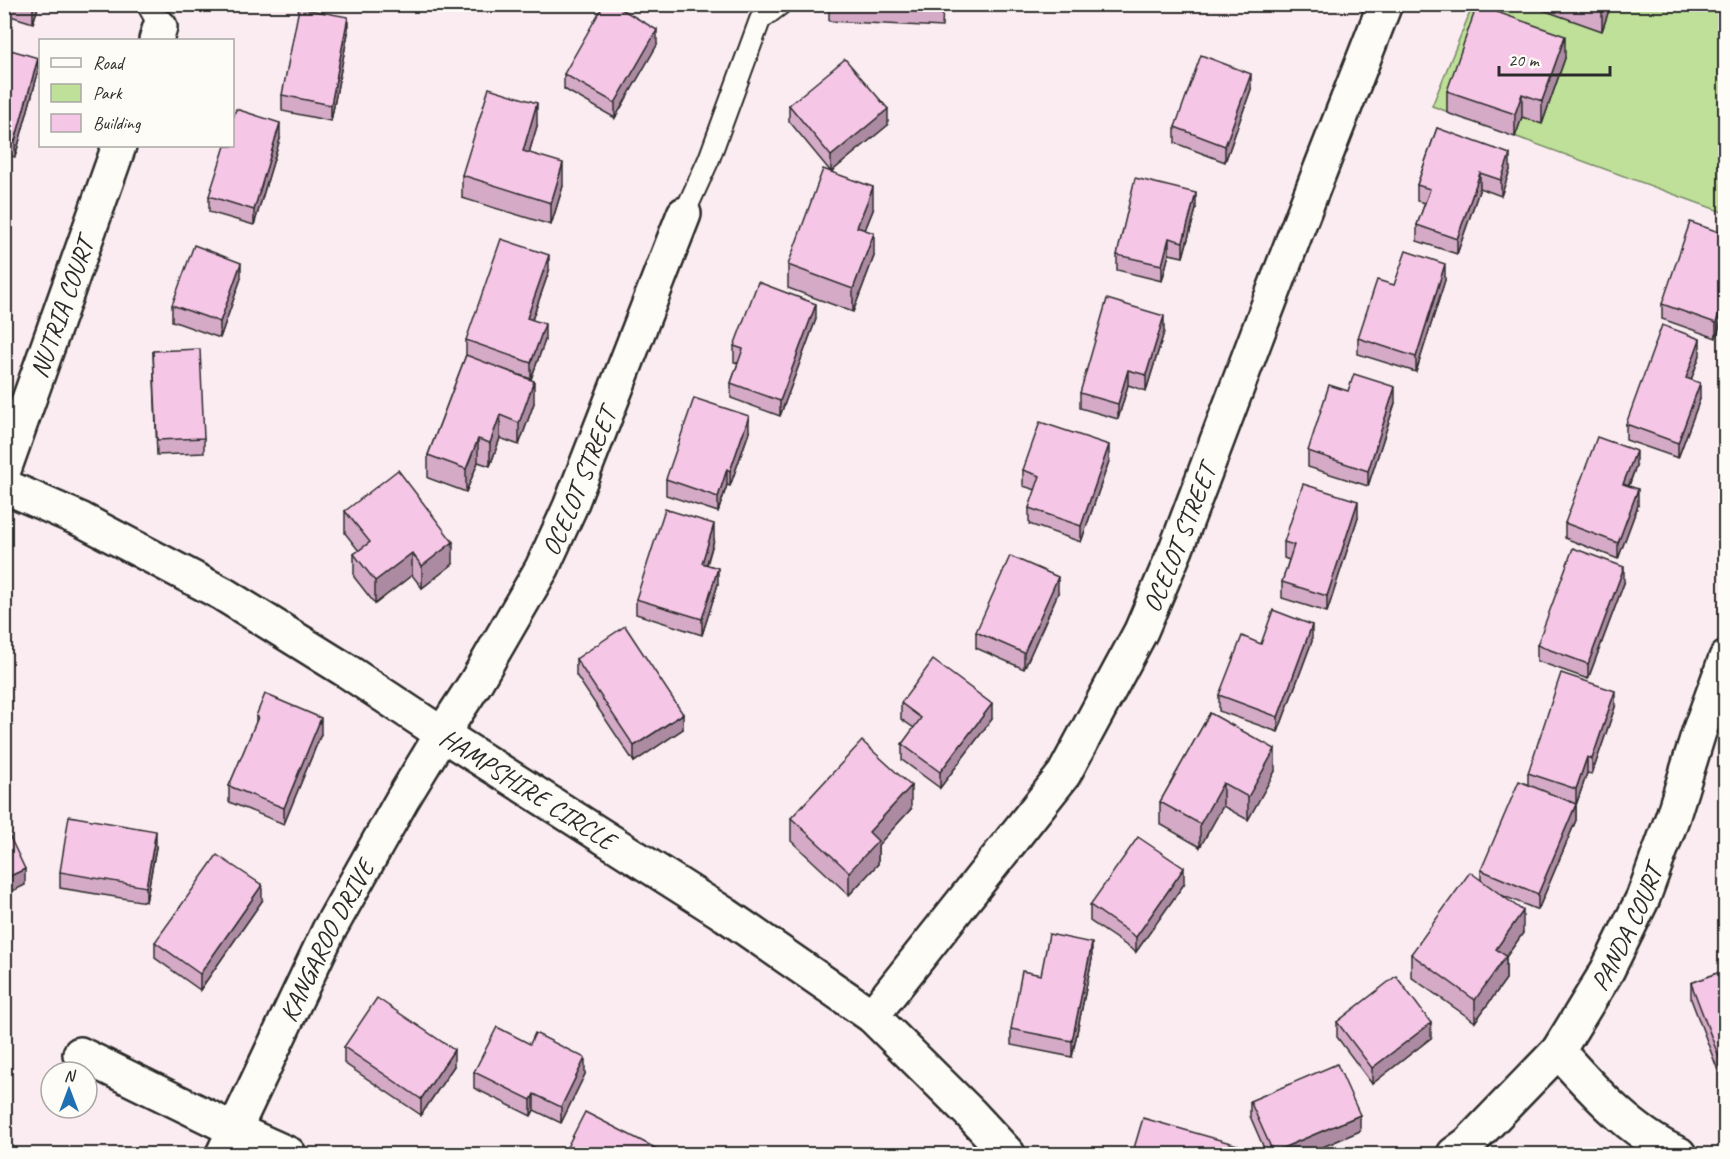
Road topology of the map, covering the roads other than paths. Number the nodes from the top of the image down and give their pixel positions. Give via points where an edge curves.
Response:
1 (781, 4) edge
2 (1385, 4) edge
3 (119, 147) edge
4 (684, 214) joint
5 (4, 470) edge
6 (4, 486) edge
7 (1725, 658) edge
8 (442, 734) junction
9 (872, 1016) junction
10 (1558, 1052) junction
11 (80, 1054) dead end
12 (228, 1142) edge
13 (289, 1155) edge
14 (1008, 1155) edge
15 (1454, 1155) edge
16 (1679, 1155) edge

1 - 4 lane via 760,20 709,159
2 - 9 street, OCELOT STREET via 1141,631 1064,774
3 - 5 street, NUTRIA COURT
4 - 8 street, OCELOT STREET via 570,507 546,558
6 - 8 street, HAMPSHIRE CIRCLE via 82,520 223,594
7 - 10 street, PANDA COURT via 1643,898 1607,971
8 - 9 street, HAMPSHIRE CIRCLE via 726,915
8 - 12 street, KANGAROO DRIVE via 329,930
9 - 14 street, HAMPSHIRE CIRCLE
10 - 15 street, PANDA COURT
10 - 16 street via 1638,1130
11 - 12 street
12 - 13 street

